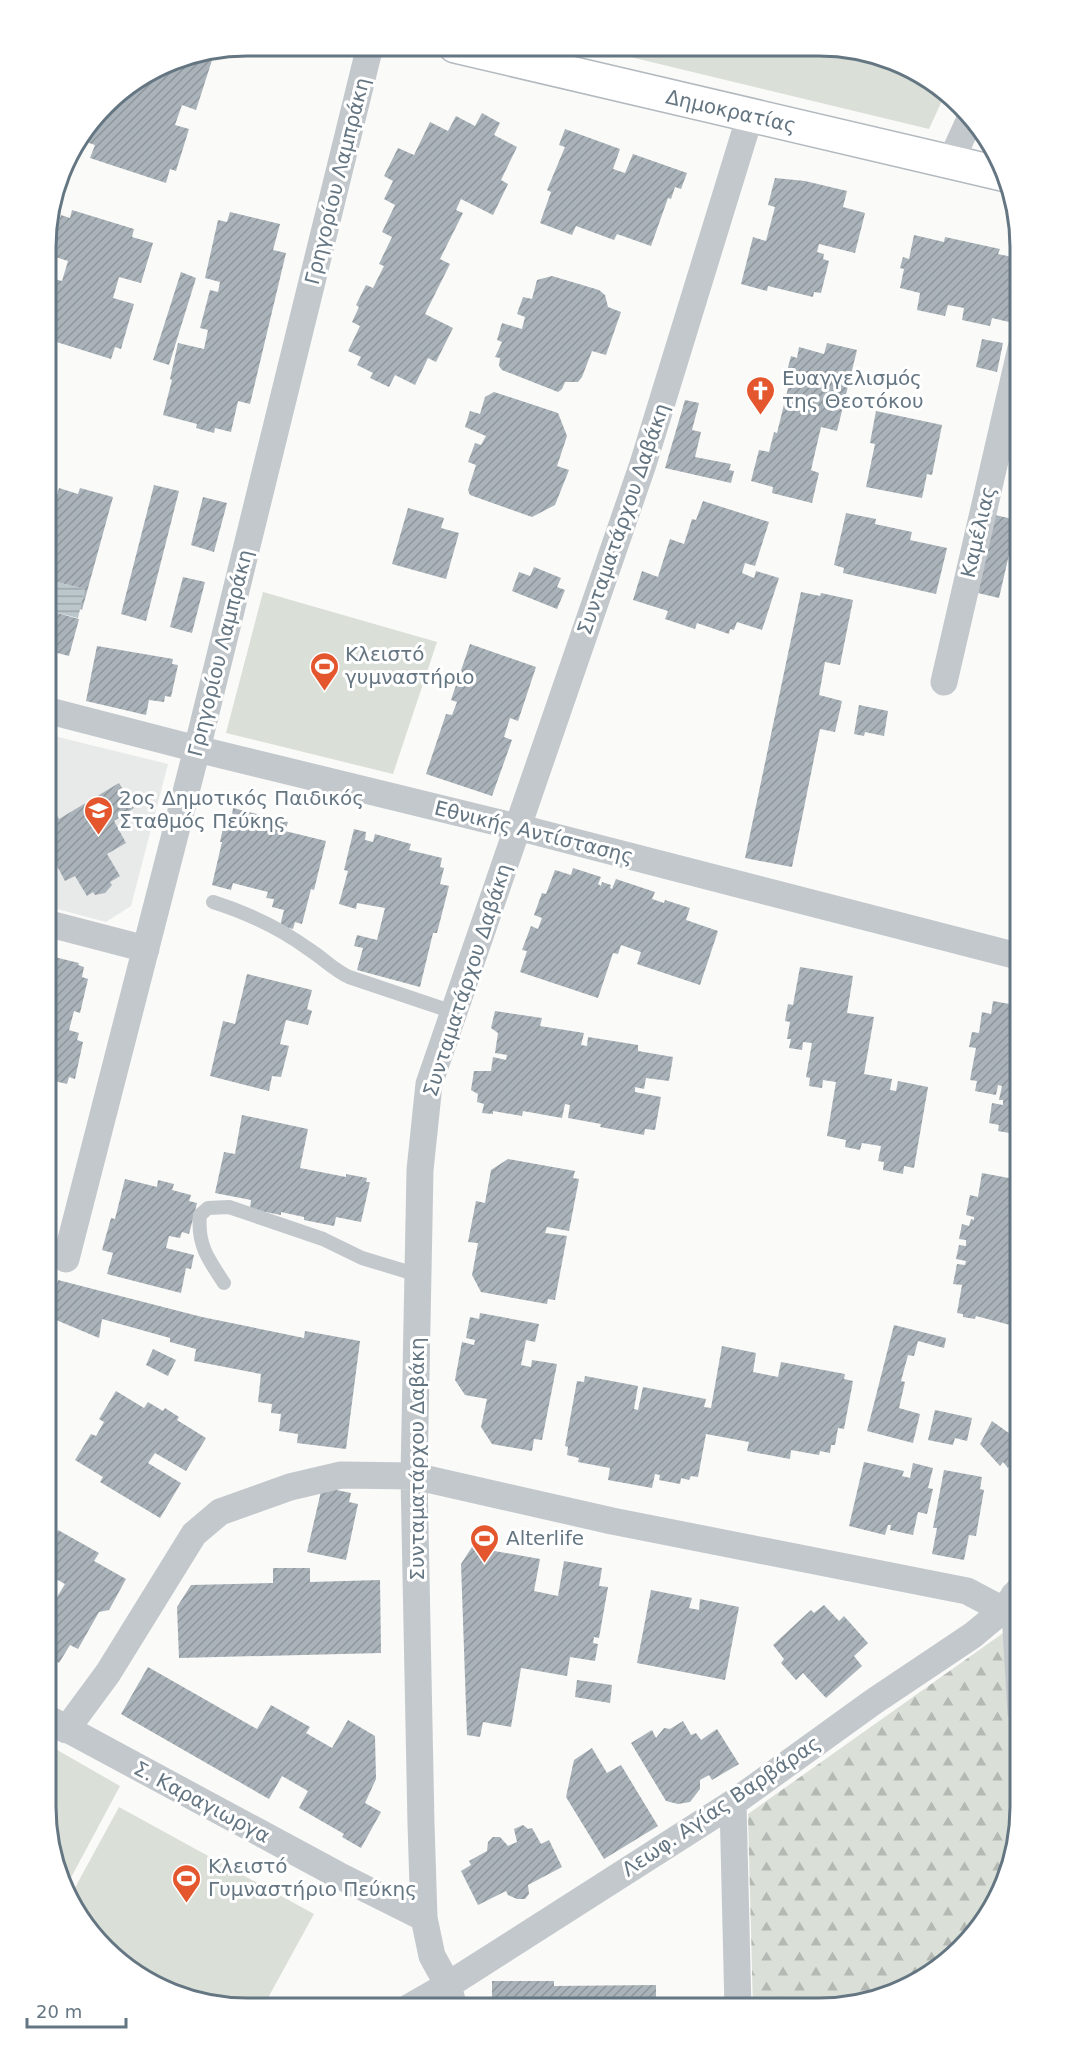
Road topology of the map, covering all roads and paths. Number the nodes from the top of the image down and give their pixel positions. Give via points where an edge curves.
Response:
1 (368, 56) edge
2 (497, 56) edge
3 (750, 116) junction
4 (967, 126) edge
5 (950, 163) junction
6 (995, 173) edge
7 (1010, 396) edge
8 (944, 682) dead end
9 (55, 712) edge
10 (197, 749) junction
11 (518, 827) junction
12 (213, 902) dead end
13 (55, 925) edge
14 (147, 949) junction
15 (1010, 954) edge
16 (453, 1012) junction
17 (66, 1259) dead end
18 (418, 1275) junction
19 (224, 1282) dead end
20 (414, 1476) junction
21 (1010, 1597) edge
22 (1010, 1600) edge
23 (56, 1723) edge
24 (733, 1803) junction
25 (424, 1918) junction
26 (451, 1996) edge
27 (738, 1998) edge

1 - 10 street, Γρηγορίου Λαμπράκη
2 - 3 street, Δημοκρατίας
3 - 5 street, Δημοκρατίας
3 - 11 street, Συνταματάρχου Δαβάκη via 644,464
4 - 5 street
5 - 6 street, Δημοκρατίας
7 - 8 street, Καμέλιας
9 - 10 street, Εθνικής Αντίστασης
10 - 11 street, Εθνικής Αντίστασης
10 - 14 street, Γρηγορίου Λαμπράκη
11 - 15 street, Εθνικής Αντίστασης
11 - 16 street, Συνταματάρχου Δαβάκη
12 - 16 lane via 246,912 283,932 348,978
13 - 14 street
14 - 17 street, Γρηγορίου Λαμπράκη
16 - 18 street, Συνταματάρχου Δαβάκη via 429,1084 420,1170
18 - 19 lane via 229,1207 208,1208 200,1215 199,1230 205,1254
18 - 20 street, Συνταματάρχου Δαβάκη
20 - 21 street via 612,1521
20 - 23 street via 341,1476 290,1487 220,1512 194,1534 108,1673
20 - 25 street, Συνταματάρχου Δαβάκη
22 - 24 street, Λεωφ. Αγίας Βαρβάρας via 973,1635
23 - 25 street, Σ. Καραγιωργα
24 - 26 street, Λεωφ. Αγίας Βαρβάρας
24 - 27 street
25 - 26 street, Συνταματάρχου Δαβάκη via 432,1956

